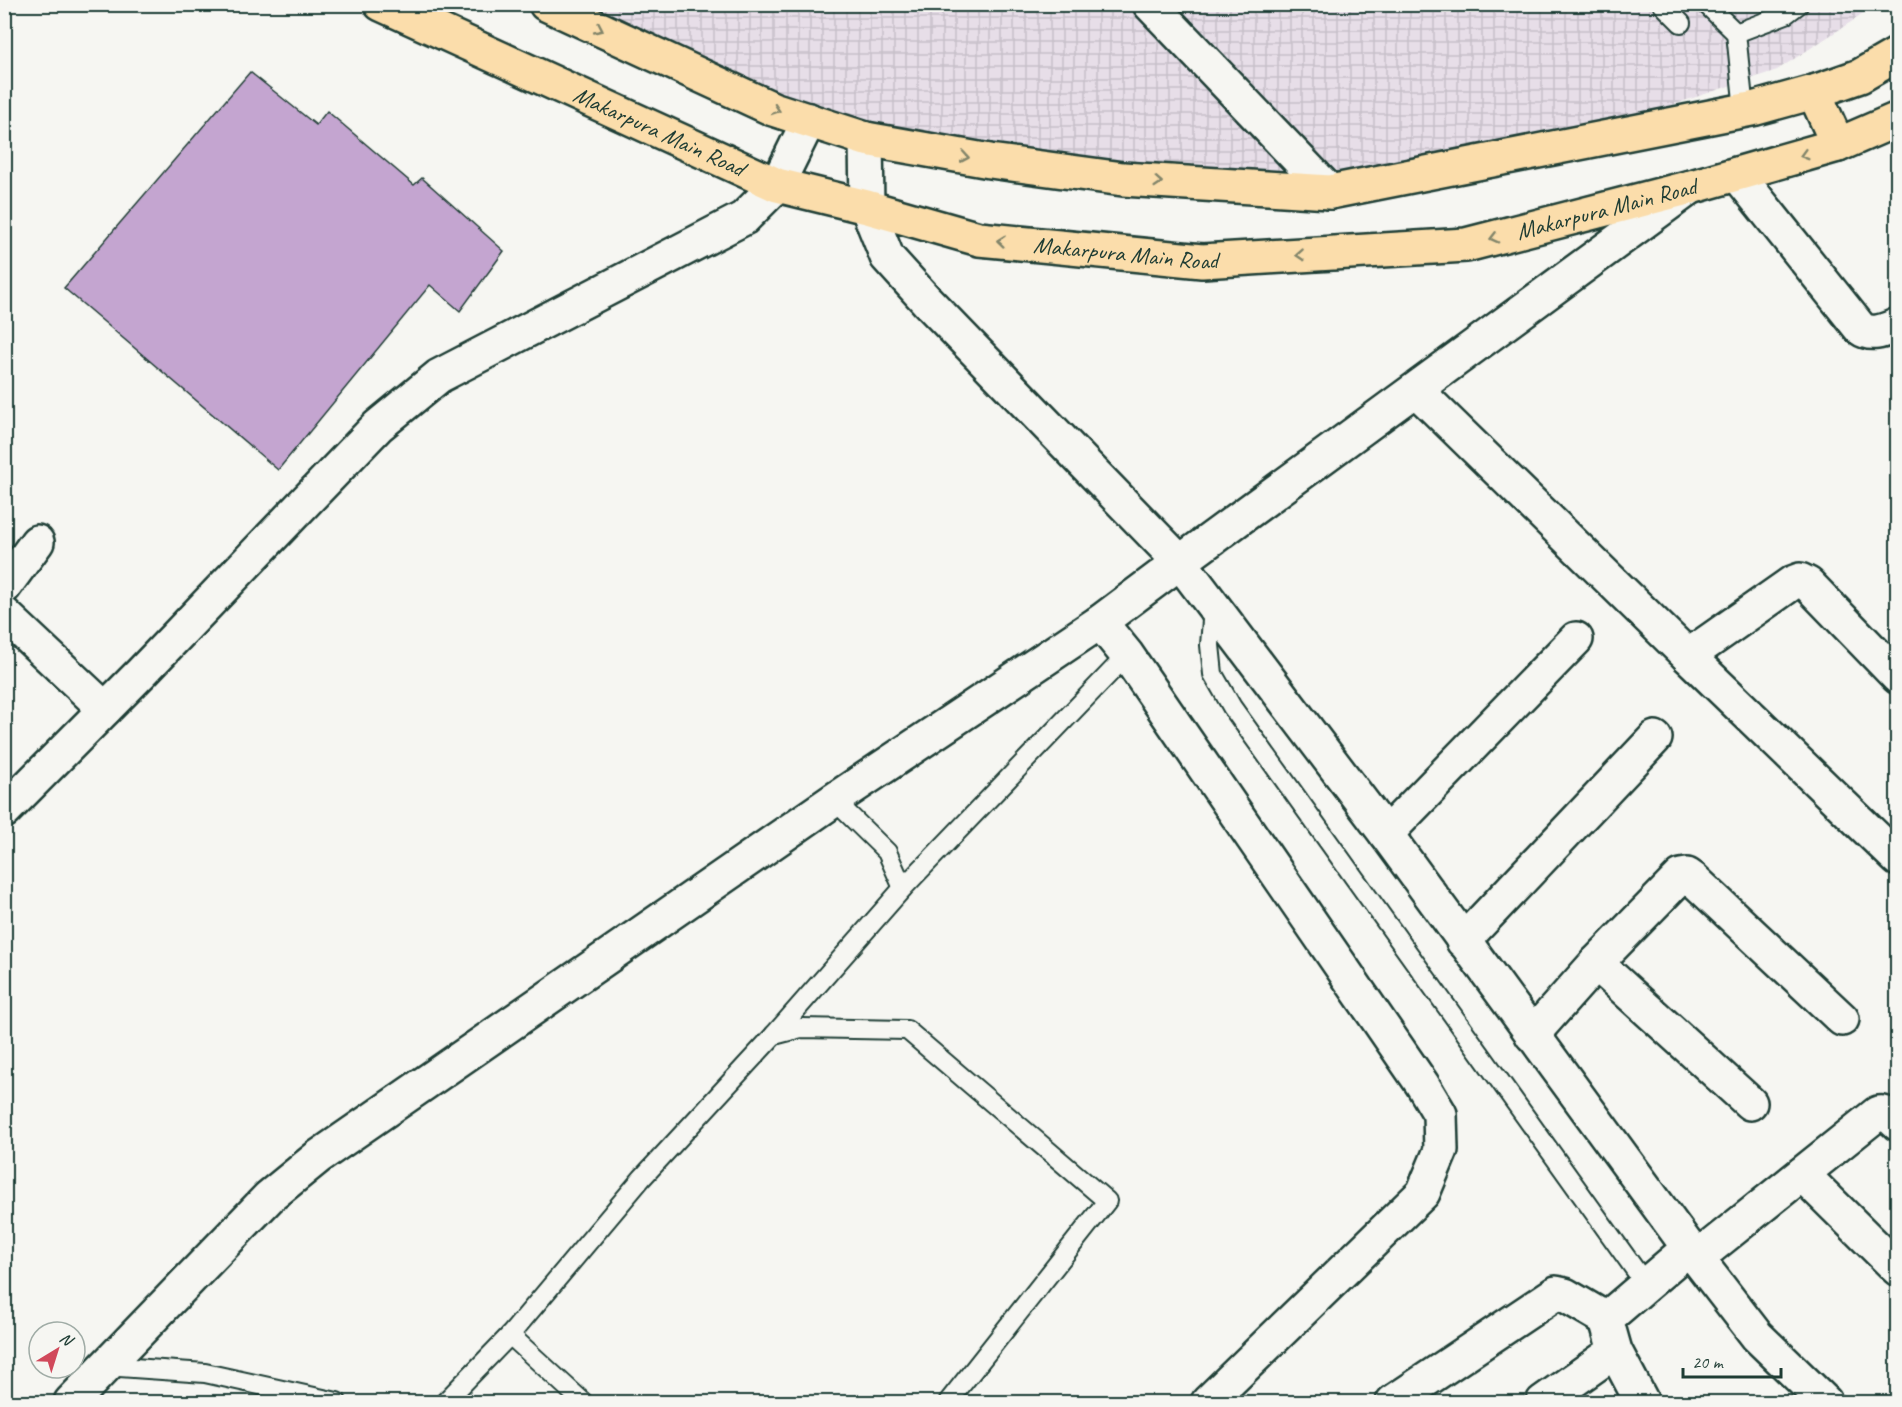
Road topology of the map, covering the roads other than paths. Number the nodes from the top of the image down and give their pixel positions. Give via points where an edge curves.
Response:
1 (381, 4) edge
2 (546, 4) edge
3 (1150, 4) edge
4 (1662, 4) edge
5 (1706, 4) edge
6 (1799, 4) edge
7 (1681, 23) dead end
8 (1736, 33) junction
9 (1898, 54) edge
10 (1814, 92) junction
11 (1744, 110) junction
12 (1898, 119) edge
13 (809, 120) junction
14 (866, 139) junction
15 (1838, 145) junction
16 (1737, 174) junction
17 (777, 185) junction
18 (1691, 187) junction
19 (1330, 192) junction
20 (867, 207) junction
21 (1898, 326) edge
22 (1416, 390) junction
23 (37, 542) dead end
24 (1180, 562) junction
25 (4, 587) edge
26 (1213, 606) junction
27 (4, 614) edge
28 (1100, 622) junction
29 (1576, 639) dead end
30 (1127, 656) junction
31 (1688, 656) junction
32 (1898, 677) edge
33 (105, 709) junction
34 (1655, 738) dead end
35 (834, 800) junction
36 (4, 811) edge
37 (1386, 834) junction
38 (1898, 859) edge
39 (903, 888) junction
40 (1463, 941) junction
41 (1596, 963) junction
42 (1842, 1019) dead end
43 (774, 1035) junction
44 (1532, 1035) junction
45 (1750, 1103) dead end
46 (1898, 1124) edge
47 (1802, 1174) junction
48 (1693, 1253) junction
49 (1898, 1269) edge
50 (1646, 1285) junction
51 (1606, 1319) junction
52 (510, 1335) junction
53 (1615, 1352) junction
54 (105, 1366) junction
55 (72, 1402) edge
56 (337, 1402) edge
57 (445, 1402) edge
58 (583, 1402) edge
59 (948, 1402) edge
60 (1208, 1402) edge
61 (1393, 1402) edge
62 (1543, 1402) edge
63 (1642, 1402) edge
64 (1825, 1402) edge

1 - 17 highway, Makarpura Main Road
2 -> 13 highway via 774,109
3 - 19 street
4 - 7 lane
5 - 8 lane
6 - 8 lane via 1786,15
8 - 11 lane
9 - 10 highway via 1860,76
10 - 11 highway
10 - 15 highway
11 - 19 highway
12 - 15 highway, Makarpura Main Road
13 - 14 highway
13 - 17 street
14 -> 19 highway via 1123,179
14 - 20 street
15 -> 16 highway, Makarpura Main Road
16 - 18 highway, Makarpura Main Road
16 - 21 street via 1860,328 1875,333
17 - 20 highway, Makarpura Main Road
17 - 33 street via 744,218 439,376 378,426
18 -> 20 highway, Makarpura Main Road via 1466,245 1202,261 979,239
18 - 22 street
20 - 24 street via 887,256 900,272
22 - 24 street
22 - 31 street
23 - 25 street
24 - 26 street
24 - 28 street
26 - 37 street
26 - 50 lane via 1213,674 1233,707
27 - 33 street
28 - 30 street
28 - 35 street
29 - 37 street
30 - 39 lane
30 - 60 street via 1440,1114 1441,1150 1423,1193
31 - 32 street via 1800,580
31 - 38 street
33 - 36 street
34 - 40 street
35 - 39 lane via 887,852
35 - 54 street via 318,1157 269,1197
37 - 40 street
39 - 43 lane
40 - 44 street
41 - 42 street via 1681,876 1687,875
41 - 44 street
41 - 45 street
43 - 52 lane via 642,1178
43 - 59 lane via 801,1028 907,1030 1107,1201
44 - 48 street
46 - 47 street via 1888,1115 1878,1113
47 - 48 street
47 - 49 street
48 - 50 street
48 - 64 street via 1758,1336
50 - 51 street
51 - 53 street
51 - 61 street via 1556,1293
52 - 57 lane
52 - 58 lane
53 - 62 street
53 - 63 street
54 - 55 street
54 - 56 lane via 205,1373

